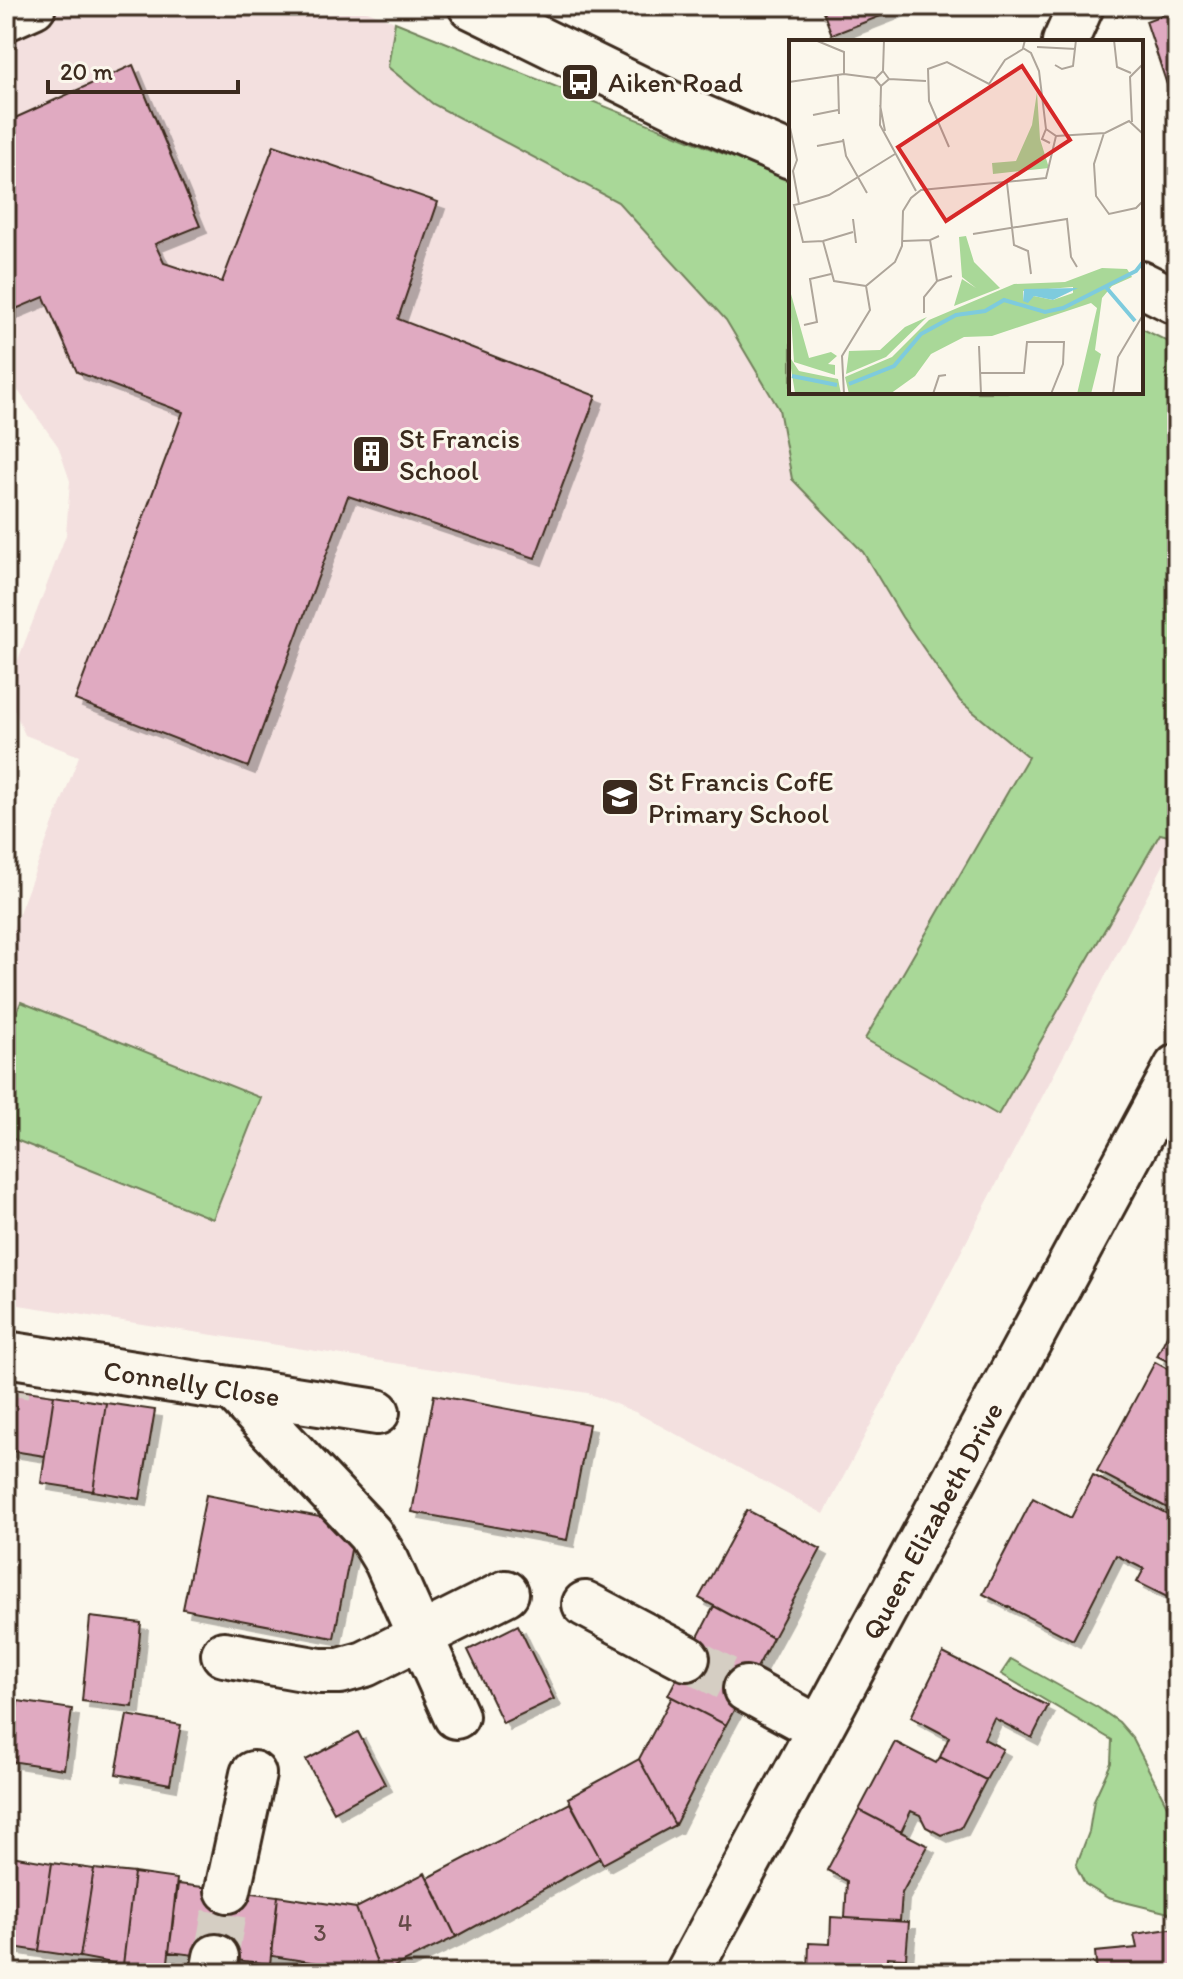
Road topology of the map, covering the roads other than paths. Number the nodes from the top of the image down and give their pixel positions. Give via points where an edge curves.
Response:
1 (33, 6) edge
2 (471, 6) edge
3 (1081, 6) edge
4 (6, 18) edge
5 (1066, 40) edge
6 (789, 155) edge
7 (1143, 285) edge
8 (1177, 302) edge
9 (1177, 1067) edge
10 (9, 1366) edge
11 (234, 1390) junction
12 (377, 1412) dead end
13 (506, 1593) dead end
14 (585, 1604) dead end
15 (421, 1638) junction
16 (224, 1654) dead end
17 (687, 1658) tunnel mouth
18 (746, 1689) tunnel mouth
19 (456, 1716) dead end
20 (818, 1728) junction
21 (253, 1774) dead end
22 (228, 1890) tunnel mouth
23 (688, 1973) edge

1 - 4 street
2 - 6 street
3 - 5 street
7 - 8 street
9 - 20 street, Queen Elizabeth Drive
10 - 11 street, Connelly Close
11 - 12 street, Connelly Close
11 - 15 street via 370,1534
13 - 15 street
14 - 17 street
15 - 16 street via 340,1671
15 - 19 street
18 - 20 street
20 - 23 street, Queen Elizabeth Drive
21 - 22 street

